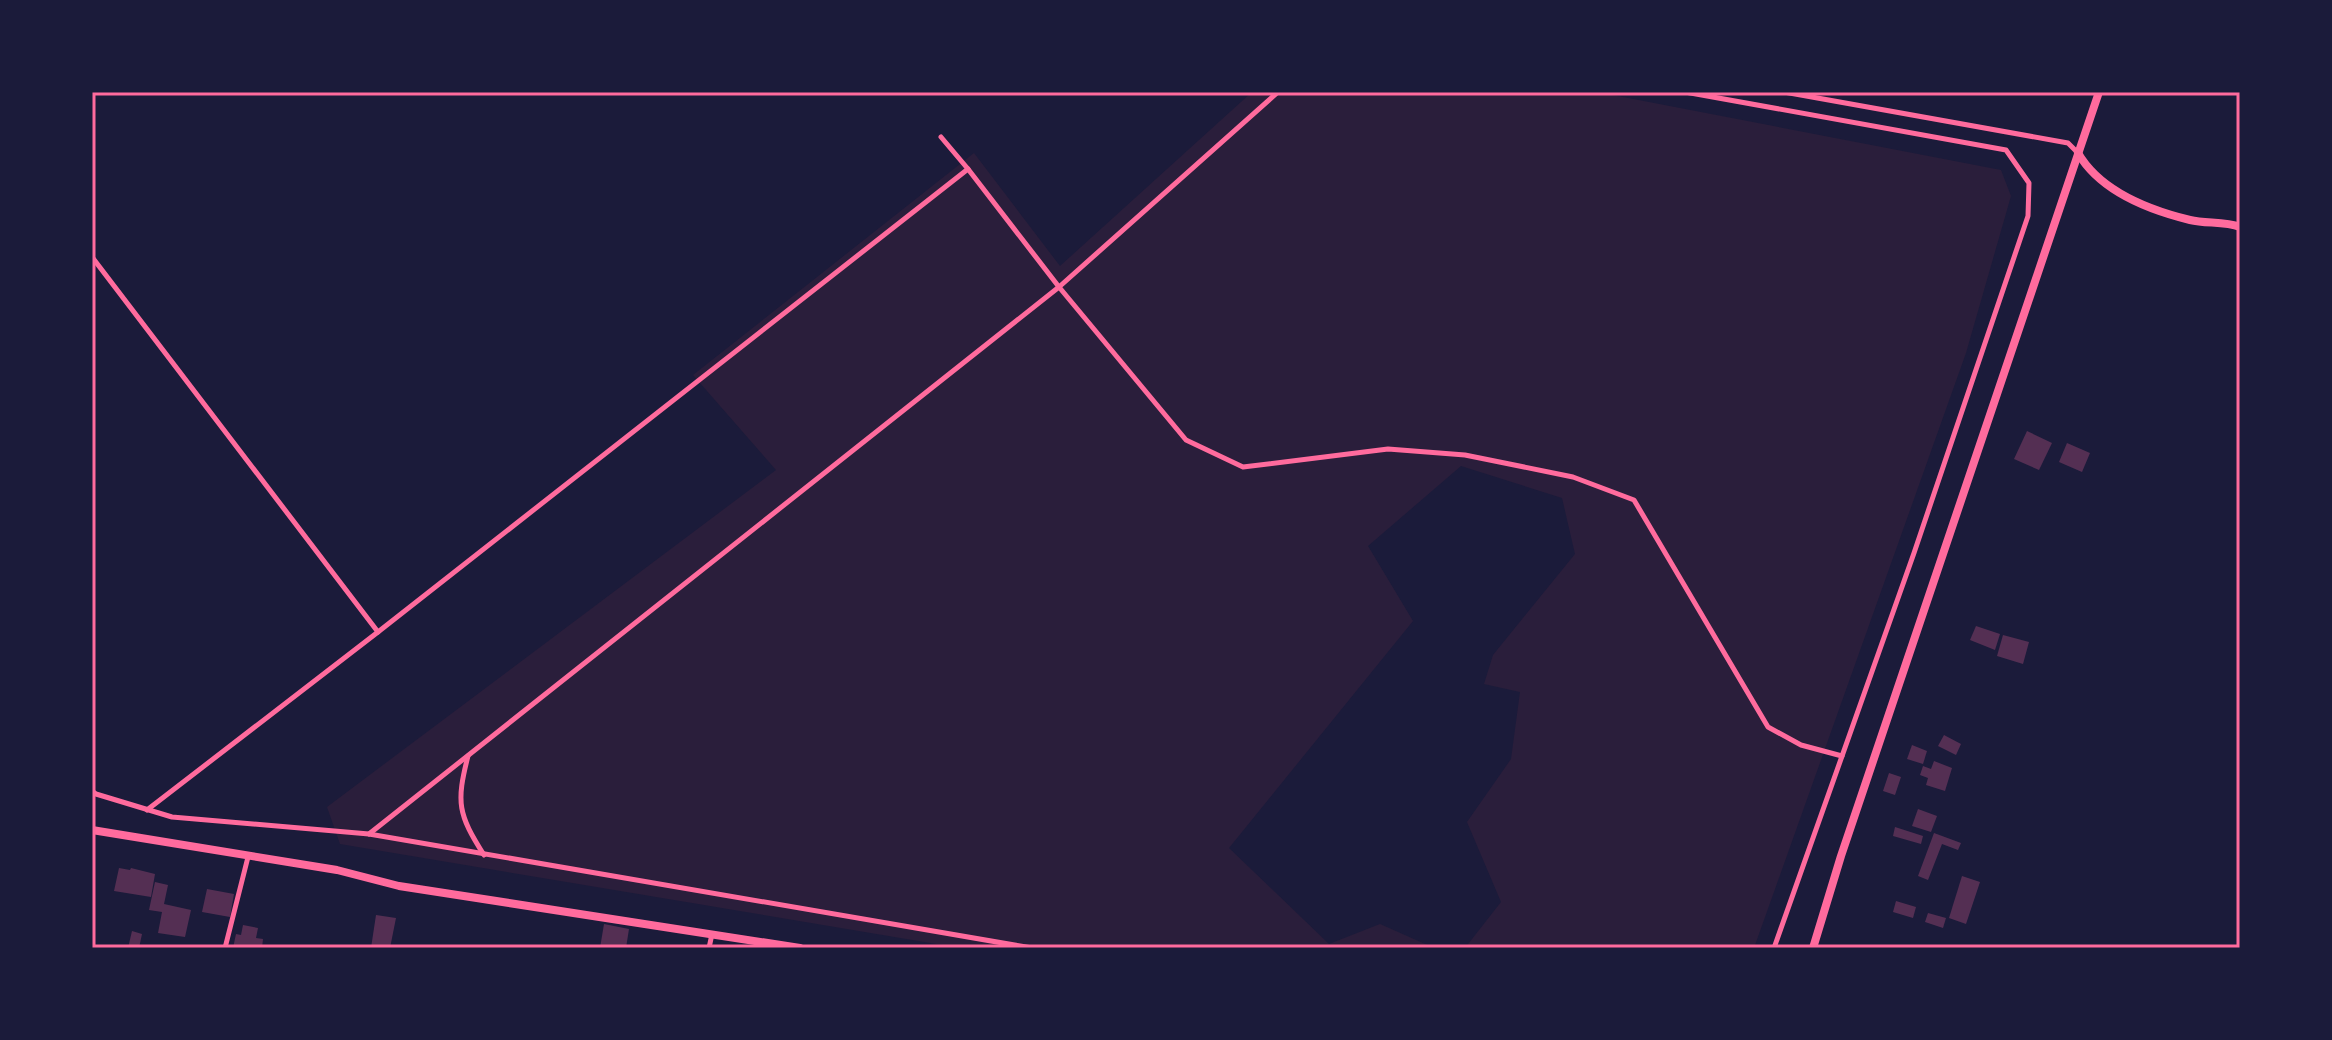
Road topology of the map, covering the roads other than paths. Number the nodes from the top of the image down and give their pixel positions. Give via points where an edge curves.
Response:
1 (1278, 92) edge
2 (1685, 92) edge
3 (1784, 92) edge
4 (2099, 92) edge
5 (941, 137) dead end
6 (2078, 153) junction
7 (968, 169) junction
8 (2240, 227) edge
9 (92, 257) edge
10 (1059, 287) junction
11 (378, 632) junction
12 (468, 755) junction
13 (1842, 756) junction
14 (92, 791) edge
15 (147, 810) junction
16 (92, 830) edge
17 (369, 834) junction
18 (484, 855) junction
19 (248, 857) junction
20 (712, 934) junction
21 (225, 948) edge
22 (709, 948) edge
23 (800, 948) edge
24 (1032, 948) edge
25 (1774, 948) edge
26 (1813, 948) edge

1 - 10 lane
2 - 13 lane via 2006,150 2029,183 2028,216
3 - 6 lane via 2068,143
4 - 6 street
5 - 7 lane
6 - 8 street via 2095,178 2124,196 2191,221
6 - 26 street
7 - 10 lane
7 - 11 lane
9 - 11 lane
10 - 12 lane
10 - 13 lane via 1186,440 1243,467 1388,449 1465,455 1573,477 1634,500 1768,727 1801,745
11 - 15 lane
12 - 17 lane
12 - 18 lane via 459,791 465,825
13 - 25 lane
14 - 15 lane
15 - 17 lane via 172,817
16 - 19 street
17 - 18 lane
18 - 24 lane
19 - 20 street
19 - 21 lane
20 - 22 lane
20 - 23 street

